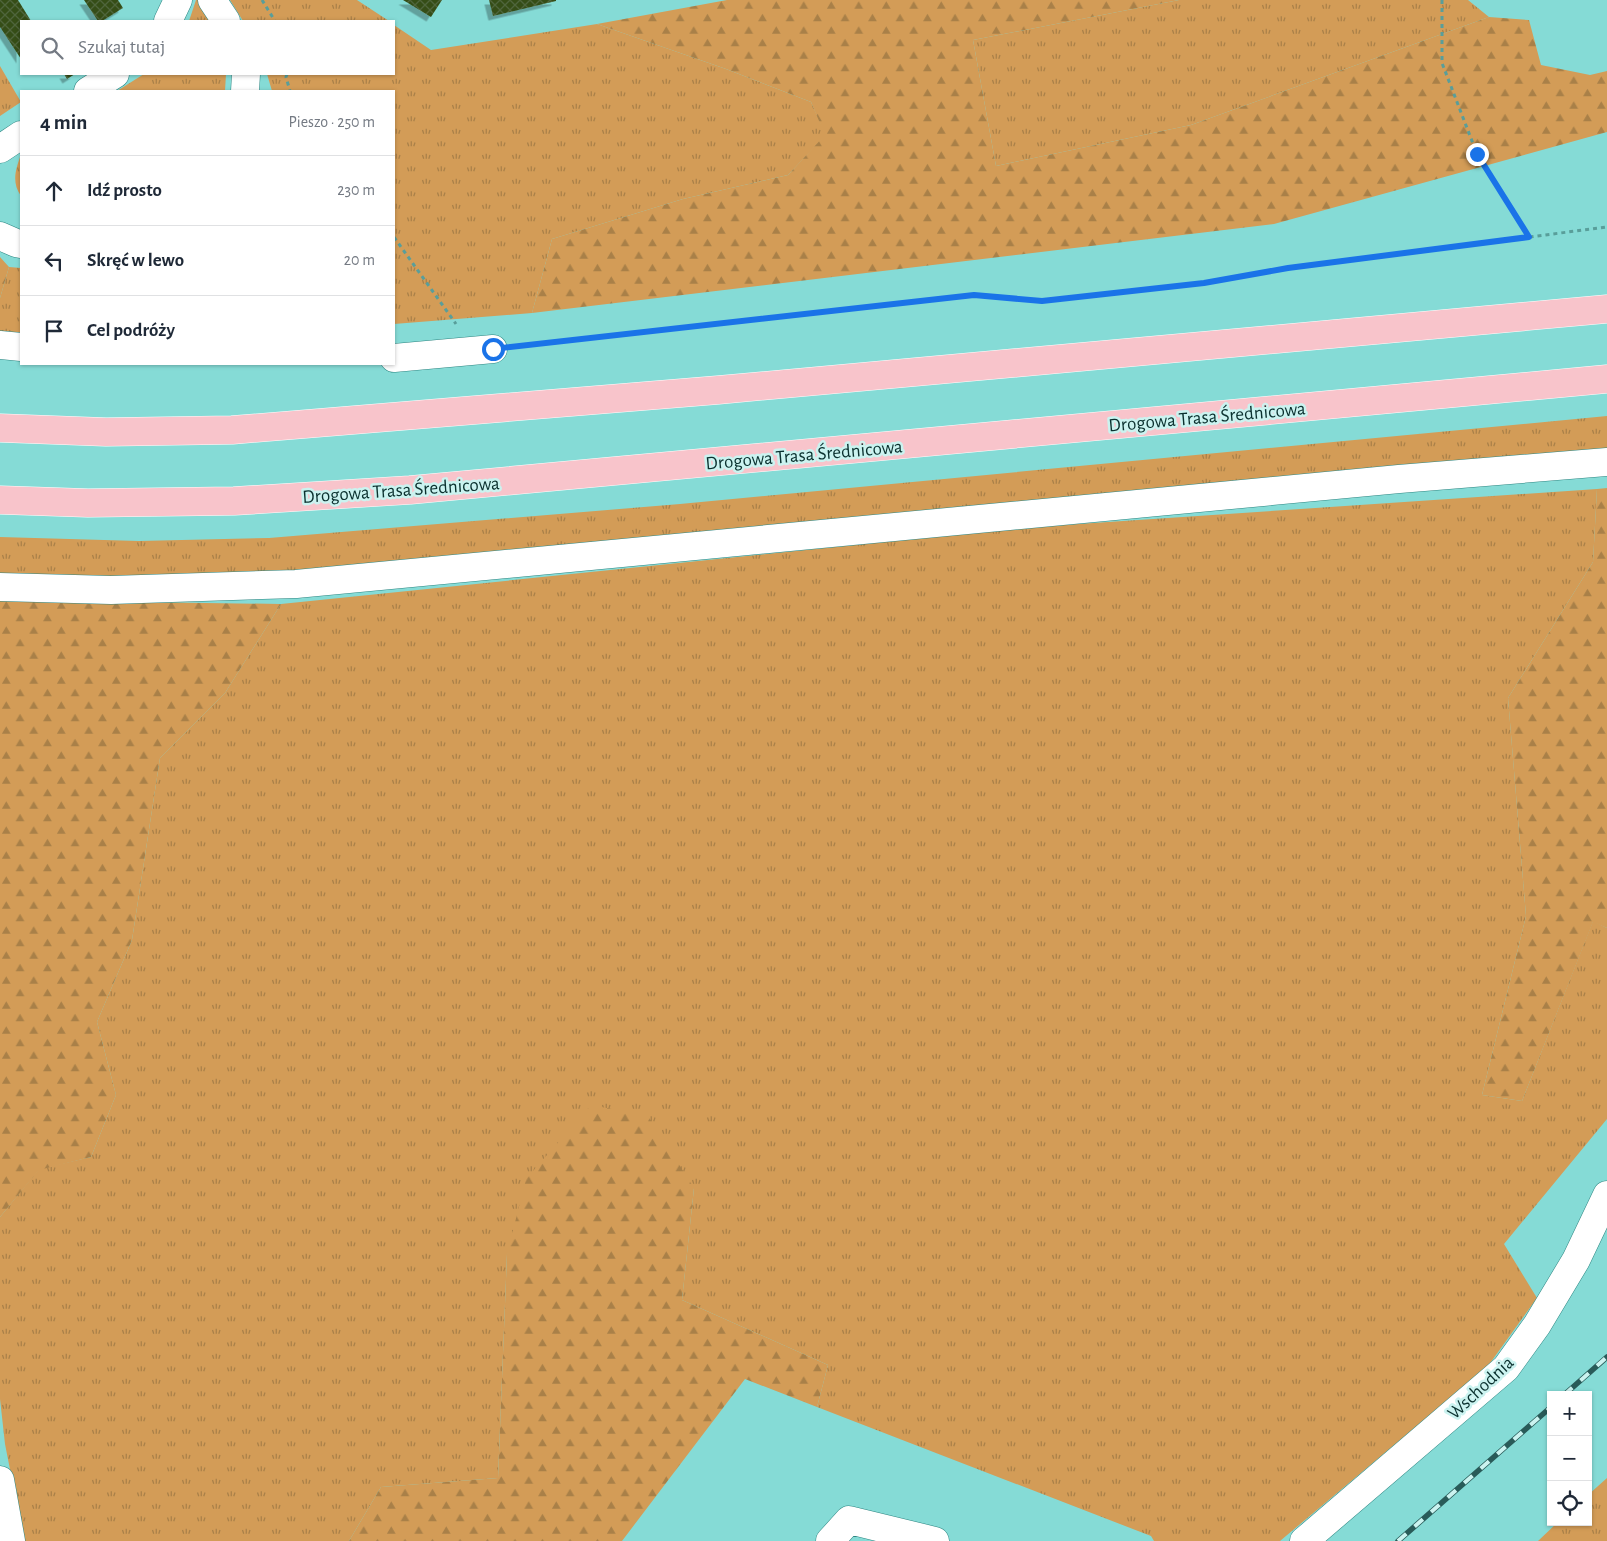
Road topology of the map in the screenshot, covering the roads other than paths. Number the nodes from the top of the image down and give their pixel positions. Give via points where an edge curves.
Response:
1 (178, 0) edge
2 (212, 0) edge
3 (168, 20) edge
4 (225, 20) edge
5 (113, 75) edge
6 (246, 75) edge
7 (90, 90) edge
8 (245, 90) edge
9 (20, 136) edge
10 (0, 149) edge
11 (0, 236) edge
12 (20, 244) edge
13 (1607, 308) edge
14 (0, 345) edge
15 (20, 347) edge
16 (493, 349) road end
17 (395, 358) edge
18 (1607, 379) edge
19 (0, 428) edge
20 (1607, 462) edge
21 (0, 500) edge
22 (0, 587) edge
23 (1607, 1194) edge
24 (1607, 1234) edge
25 (1576, 1260) junction
26 (0, 1480) edge
27 (11, 1541) edge
28 (830, 1541) edge
29 (935, 1541) edge
30 (1304, 1541) edge

1 - 3 street
2 - 4 street
5 - 7 street
6 - 8 street
9 - 10 street
11 - 12 street
13 - 19 main road via 728,389 232,430 106,432
14 - 15 street
16 - 17 street
18 - 21 main road, Drogowa Trasa Średnicowa via 410,490 234,501 88,503
20 - 22 street via 296,584 111,590
23 - 25 street, Wschodnia
24 - 25 street
25 - 30 street, Wschodnia via 1537,1325 1506,1368
26 - 27 street
28 - 29 street via 849,1520

